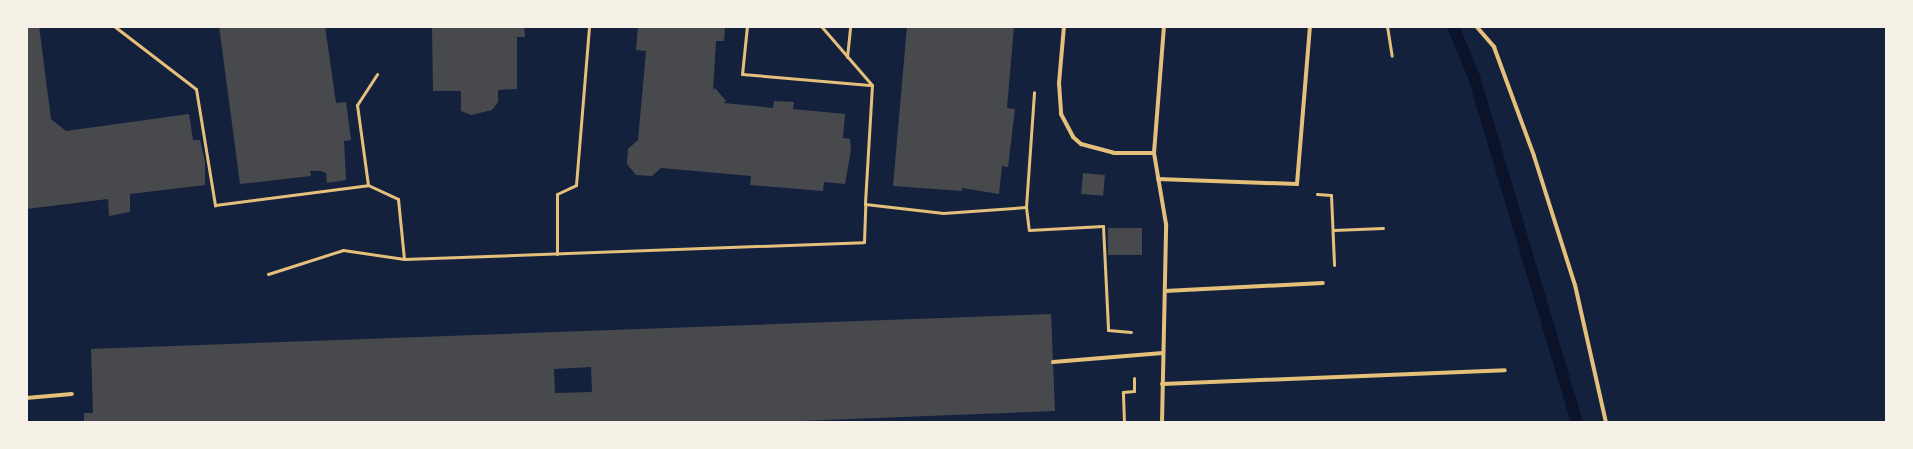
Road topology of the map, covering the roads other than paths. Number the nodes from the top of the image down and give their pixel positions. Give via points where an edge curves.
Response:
1 (1064, 26) edge
2 (1164, 26) edge
3 (1310, 26) edge
4 (1476, 26) edge
5 (1154, 153) junction
6 (1158, 179) junction
7 (1323, 283) road end
8 (1165, 291) junction
9 (1163, 353) junction
10 (1053, 362) dead end
11 (1505, 370) dead end
12 (1162, 384) junction
13 (72, 394) dead end
14 (26, 398) edge
15 (1162, 423) edge
16 (1606, 423) edge

1 - 5 lane via 1059,83 1061,114 1073,137 1081,144 1114,153
2 - 5 lane
3 - 6 lane via 1297,184
4 - 16 lane via 1494,47 1537,166 1575,285
5 - 6 lane
6 - 8 lane via 1166,224
7 - 8 lane
8 - 9 lane
9 - 10 lane
9 - 12 lane
11 - 12 lane
12 - 15 lane
13 - 14 lane

